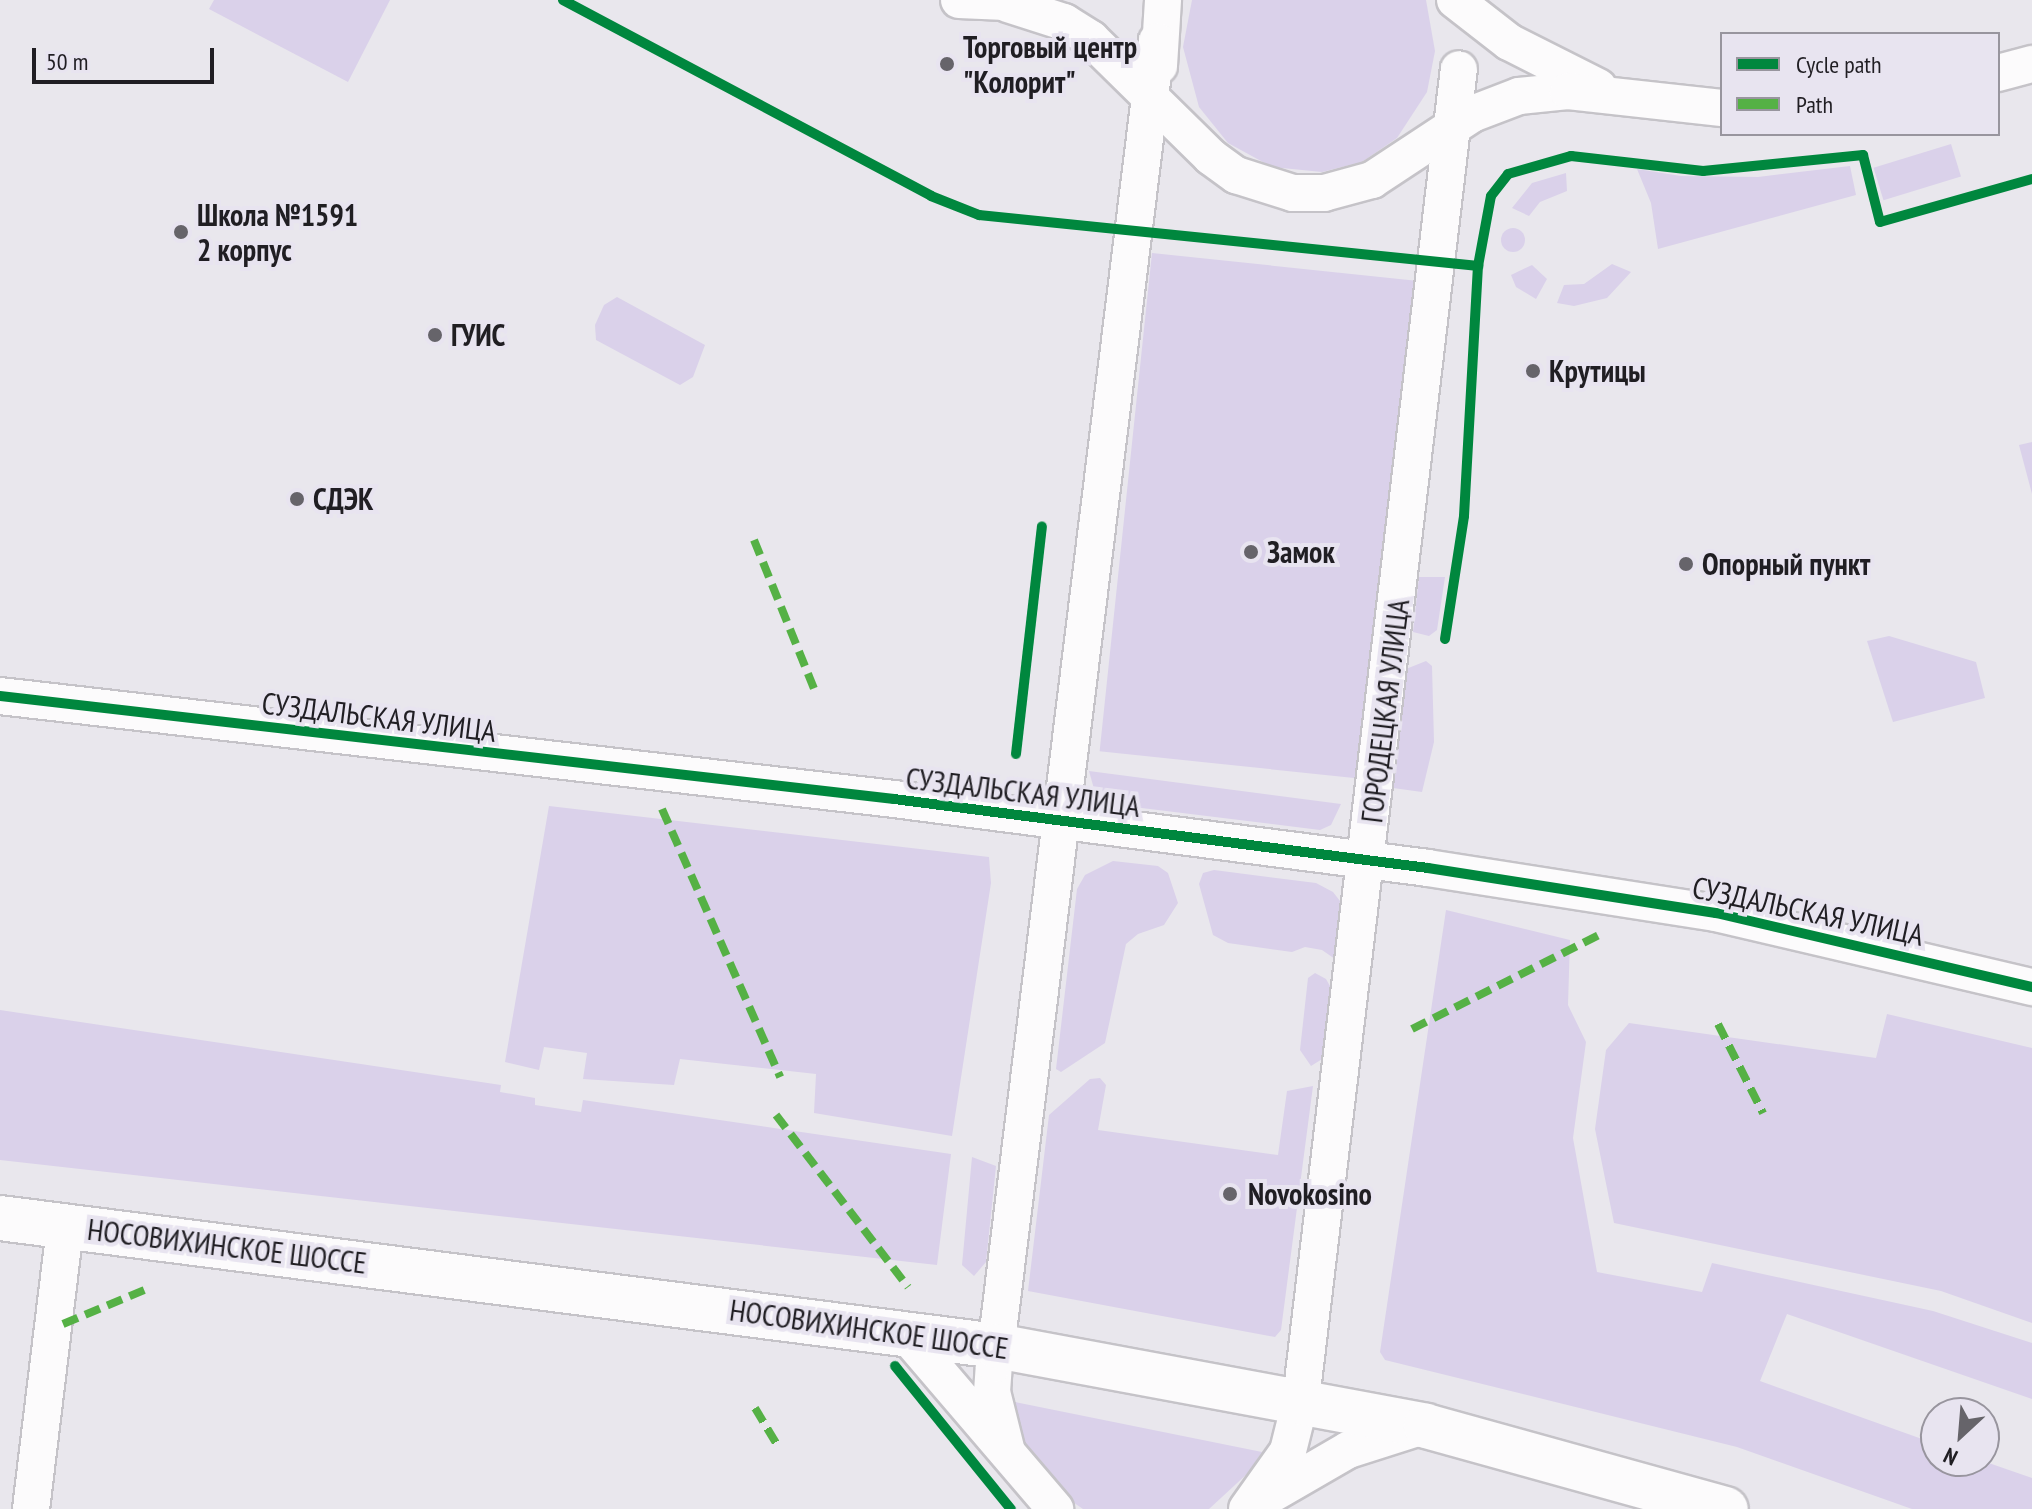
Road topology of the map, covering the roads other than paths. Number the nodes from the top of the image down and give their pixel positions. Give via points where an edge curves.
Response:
1 (959, 0) edge
2 (1074, 0) edge
3 (1163, 0) edge
4 (1454, 0) edge
5 (1008, 4) junction
6 (1157, 41) junction
7 (2032, 64) edge
8 (1459, 69) junction
9 (2000, 72) edge
10 (1149, 92) junction
11 (1634, 99) junction
12 (1720, 108) edge
13 (1451, 128) junction
14 (1191, 137) junction
15 (1395, 167) junction
16 (0, 696) edge
17 (1062, 821) junction
18 (1367, 860) junction
19 (2032, 987) edge
20 (0, 1218) edge
21 (65, 1226) junction
22 (904, 1332) junction
23 (996, 1346) junction
24 (1301, 1399) junction
25 (1426, 1426) junction
26 (1007, 1452) junction
27 (1048, 1504) edge
28 (1248, 1508) edge
29 (31, 1509) edge
30 (1726, 1509) edge

1 - 5 street
2 - 5 street
3 - 6 street
4 - 8 street, ГОРОДЕЦКАЯ УЛИЦА via 1460,17
4 - 11 street via 1482,25 1538,59
5 - 10 street via 1064,22
6 - 10 street
6 - 14 street via 1165,89
7 - 9 street
8 - 13 street, ГОРОДЕЦКАЯ УЛИЦА
8 - 15 street via 1430,134
10 - 14 street
10 - 17 street
11 - 12 street
11 - 13 street via 1568,91 1532,94 1495,104
13 - 15 street
13 - 18 street, ГОРОДЕЦКАЯ УЛИЦА
14 - 15 street via 1236,175 1293,193 1349,188
16 - 17 street, СУЗДАЛЬСКАЯ УЛИЦА
17 - 18 street, СУЗДАЛЬСКАЯ УЛИЦА
17 - 23 street
18 - 19 street, СУЗДАЛЬСКАЯ УЛИЦА via 1716,913
18 - 24 street, ГОРОДЕЦКАЯ УЛИЦА
20 - 21 main road, НОСОВИХИНСКОЕ ШОССЕ
21 - 22 main road, НОСОВИХИНСКОЕ ШОССЕ
21 - 29 street
22 - 23 main road, НОСОВИХИНСКОЕ ШОССЕ
22 - 26 street
23 - 24 main road, НОСОВИХИНСКОЕ ШОССЕ
23 - 26 street via 992,1392
24 - 25 main road, НОСОВИХИНСКОЕ ШОССЕ
24 - 28 street, ГОРОДЕЦКАЯ УЛИЦА via 1288,1451
25 - 28 street via 1351,1448
25 - 30 main road, НОСОВИХИНСКОЕ ШОССЕ
26 - 27 street

